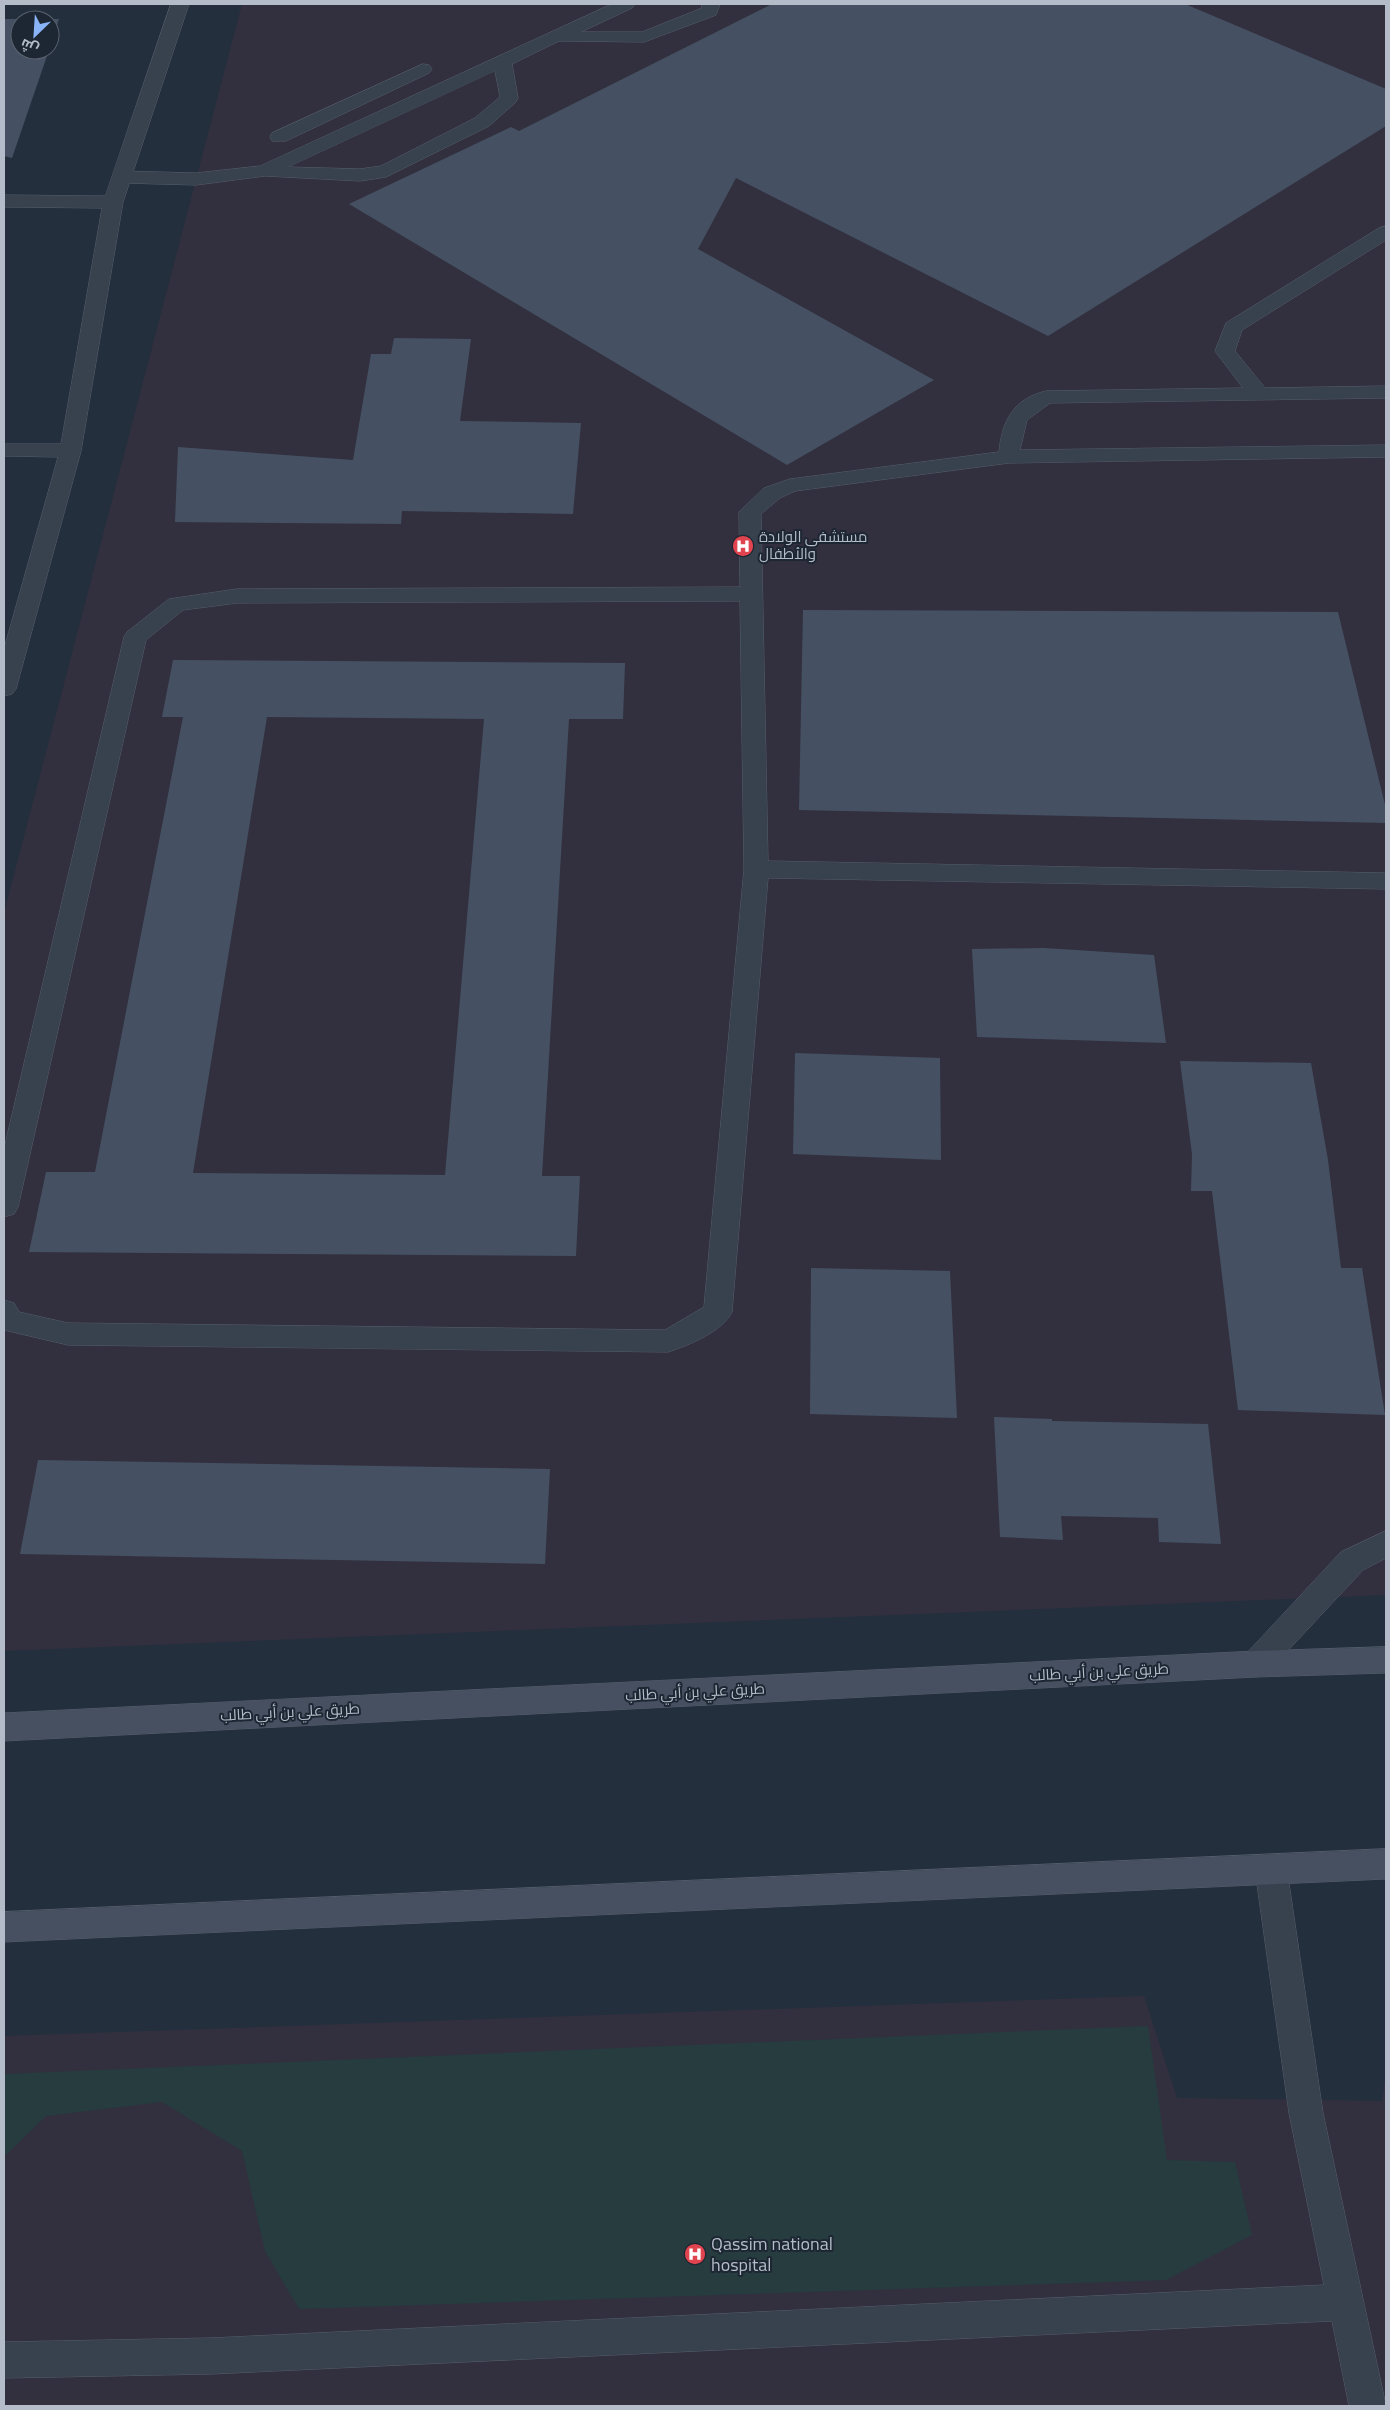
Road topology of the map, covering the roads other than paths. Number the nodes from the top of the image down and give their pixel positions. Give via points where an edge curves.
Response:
1 (180, 4) edge
2 (626, 4) edge
3 (711, 4) edge
4 (554, 37) junction
5 (502, 61) junction
6 (422, 69) dead end
7 (279, 137) dead end
8 (264, 172) junction
9 (122, 177) junction
10 (4, 201) edge
11 (113, 202) junction
12 (1386, 232) edge
13 (1386, 392) edge
14 (1259, 394) junction
15 (4, 450) edge
16 (70, 451) junction
17 (1386, 451) edge
18 (1008, 457) junction
19 (752, 594) junction
20 (4, 690) edge
21 (756, 869) junction
22 (1386, 880) edge
23 (4, 1207) edge
24 (4, 1311) edge
25 (1386, 1544) edge
26 (1386, 1660) edge
27 (1256, 1664) junction
28 (4, 1727) edge
29 (1386, 1864) edge
30 (1271, 1870) junction
31 (4, 1927) edge
32 (1346, 2302) junction
33 (4, 2360) edge
34 (1368, 2406) edge

1 - 9 street
2 - 4 street
3 - 4 street via 710,11 644,37
4 - 5 street
5 - 8 street
5 - 8 street via 508,98 482,122 386,170 360,175
6 - 7 street
8 - 9 street via 196,179
9 - 11 street
10 - 11 street
11 - 16 street
12 - 14 street via 1232,327 1225,351
13 - 14 street
14 - 18 street via 1046,397 1025,408 1013,423
15 - 16 street
16 - 20 street
17 - 18 street
18 - 19 street via 790,485 772,493 750,512
19 - 21 street
19 - 23 street via 237,596 177,604 136,637
21 - 22 street
21 - 24 street via 718,1312 694,1328 668,1341 68,1334 10,1321
25 - 27 street via 1352,1561
26 - 27 main road, طريق علي بن أبي طالب
27 - 28 main road, طريق علي بن أبي طالب
29 - 30 main road
30 - 31 main road
30 - 32 street via 1306,2113
32 - 33 street via 211,2356
32 - 34 street

